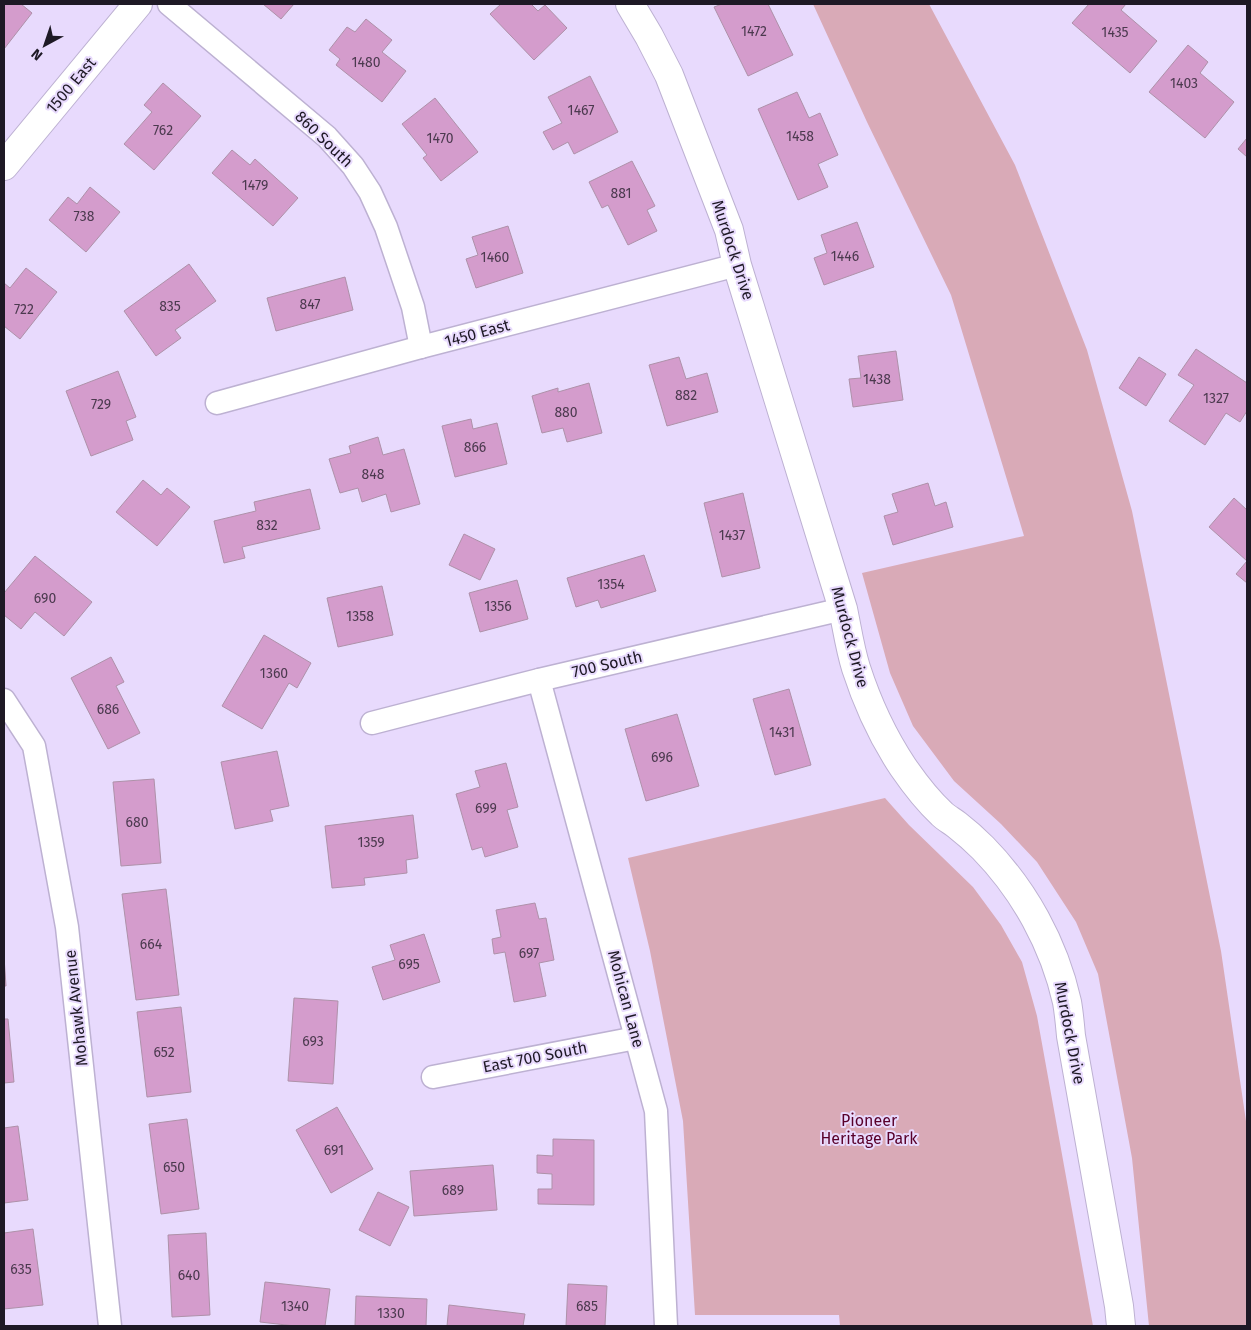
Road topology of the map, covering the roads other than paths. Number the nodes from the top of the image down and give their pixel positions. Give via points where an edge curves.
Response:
1 (138, 4) edge
2 (170, 4) edge
3 (630, 4) edge
4 (4, 166) edge
5 (737, 265) junction
6 (421, 347) junction
7 (218, 403) dead end
8 (843, 609) junction
9 (539, 680) junction
10 (4, 700) edge
11 (372, 723) dead end
12 (636, 1038) junction
13 (433, 1077) dead end
14 (110, 1326) edge
15 (666, 1326) edge
16 (1121, 1326) edge

1 - 4 street, 1500 East
2 - 6 street, 860 South via 327,138 353,166 370,192 386,227 412,306
3 - 5 street, Murdock Drive via 669,74 729,230
5 - 6 street, 1450 East
5 - 8 street, Murdock Drive
6 - 7 street, 1450 East
8 - 9 street, 700 South
8 - 16 street, Murdock Drive via 861,683 888,742 916,785 942,814 982,847 1005,872 1045,937 1067,1002
9 - 11 street, 700 South
9 - 12 street, Mohican Lane
10 - 14 street, Mohawk Avenue via 34,746 67,927
12 - 13 street, East 700 South
12 - 15 street, Mohican Lane via 656,1110

